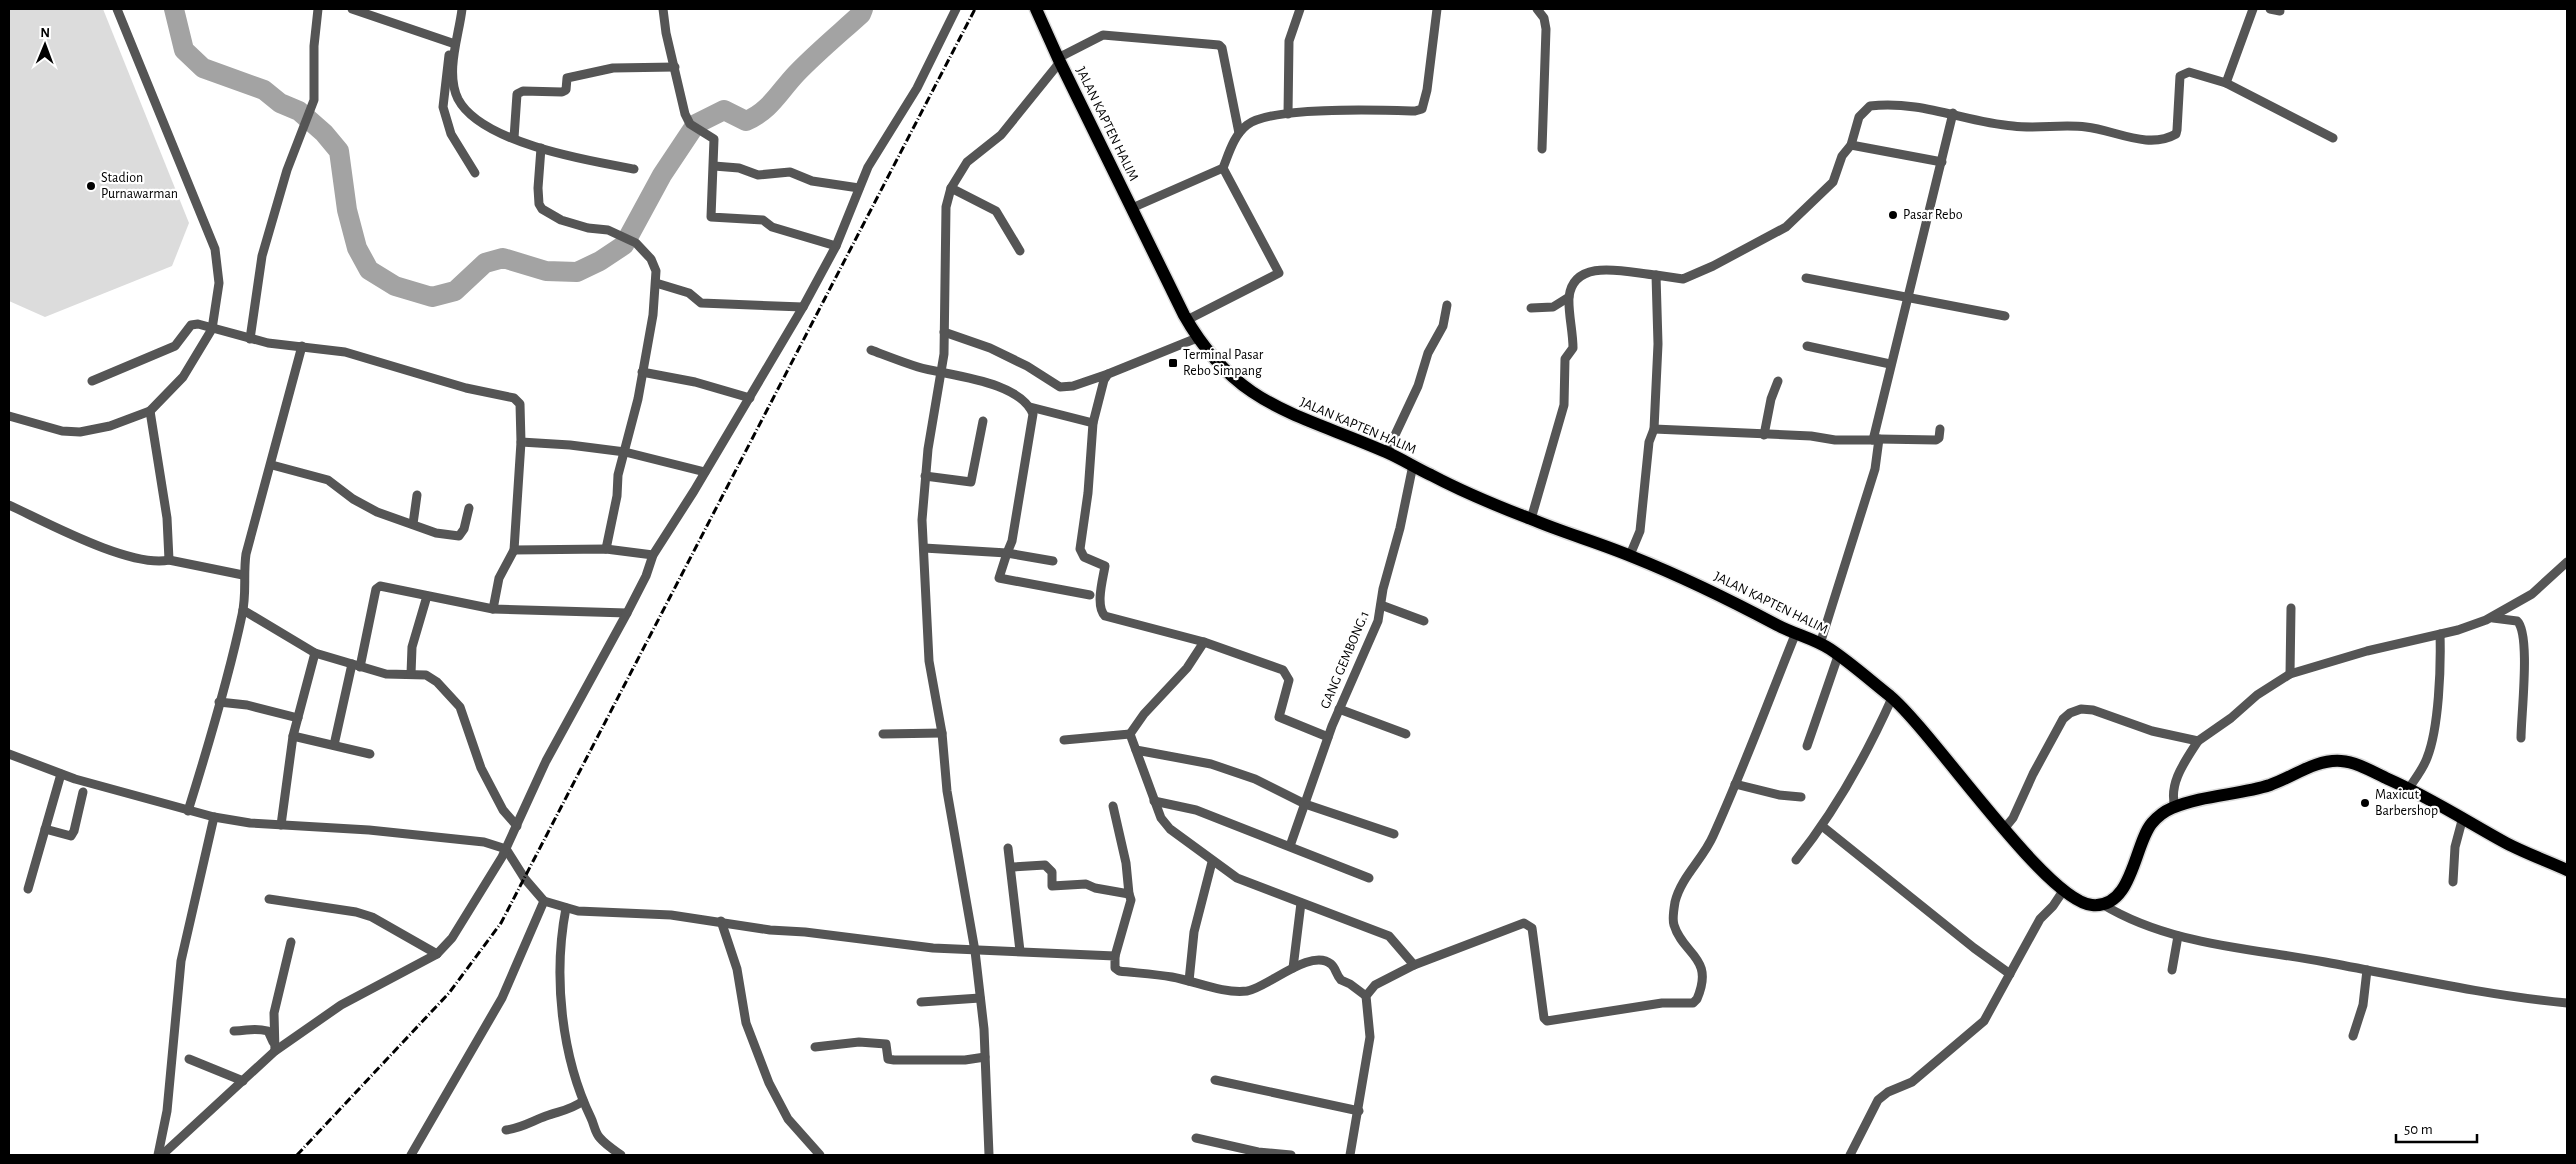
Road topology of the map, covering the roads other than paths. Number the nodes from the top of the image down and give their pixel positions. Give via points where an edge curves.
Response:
1 (117, 9) edge
2 (318, 9) edge
3 (352, 9) edge
4 (462, 9) edge
5 (663, 9) edge
6 (956, 9) edge
7 (1036, 9) edge
8 (1300, 9) edge
9 (1437, 9) edge
10 (1537, 9) edge
11 (2253, 9) edge
12 (2270, 9) edge
13 (2280, 11) dead end
14 (453, 43) junction
15 (1059, 60) junction
16 (676, 67) junction
17 (2226, 83) junction
18 (1953, 113) junction
19 (1288, 114) junction
20 (1239, 133) junction
21 (514, 138) junction
22 (2333, 138) dead end
23 (1851, 145) junction
24 (541, 148) junction
25 (1542, 149) dead end
26 (1942, 162) junction
27 (714, 166) junction
28 (1223, 168) junction
29 (634, 169) dead end
30 (476, 174) dead end
31 (859, 188) junction
32 (951, 188) junction
33 (1132, 208) junction
34 (836, 246) junction
35 (1020, 251) dead end
36 (1656, 275) junction
37 (1806, 278) dead end
38 (656, 282) junction
39 (1569, 296) junction
40 (1908, 298) junction
41 (1447, 305) dead end
42 (803, 307) junction
43 (1531, 308) dead end
44 (2005, 316) dead end
45 (1187, 320) junction
46 (212, 329) junction
47 (944, 332) junction
48 (1197, 338) junction
49 (250, 339) junction
50 (302, 346) junction
51 (1807, 346) dead end
52 (871, 350) dead end
53 (1890, 364) junction
54 (642, 372) junction
55 (942, 372) junction
56 (1108, 374) junction
57 (92, 381) dead end
58 (1778, 381) dead end
59 (750, 398) junction
60 (1030, 407) junction
61 (150, 411) junction
62 (9, 416) edge
63 (983, 421) dead end
64 (1094, 423) junction
65 (1654, 429) junction
66 (1940, 429) dead end
67 (1764, 435) junction
68 (1876, 440) junction
69 (521, 442) junction
70 (625, 452) junction
71 (1387, 452) junction
72 (272, 465) junction
73 (1413, 465) junction
74 (705, 472) junction
75 (925, 476) junction
76 (416, 495) dead end
77 (9, 506) edge
78 (469, 508) dead end
79 (1531, 520) junction
80 (413, 524) junction
81 (924, 548) junction
82 (514, 550) junction
83 (606, 550) junction
84 (1008, 553) junction
85 (653, 555) junction
86 (1630, 555) junction
87 (169, 560) junction
88 (1054, 561) dead end
89 (2567, 562) edge
90 (243, 575) junction
91 (1090, 595) dead end
92 (427, 596) junction
93 (1381, 605) junction
94 (2291, 608) dead end
95 (493, 609) junction
96 (243, 610) junction
97 (627, 613) junction
98 (2493, 618) junction
99 (1424, 621) dead end
100 (1795, 634) junction
101 (2440, 634) junction
102 (1204, 642) junction
103 (1820, 644) junction
104 (315, 653) junction
105 (1838, 656) junction
106 (356, 666) junction
107 (411, 674) junction
108 (2290, 674) junction
109 (1892, 698) junction
110 (219, 702) junction
111 (1339, 709) junction
112 (298, 718) junction
113 (942, 733) junction
114 (883, 734) dead end
115 (1130, 734) junction
116 (1406, 734) dead end
117 (293, 736) junction
118 (1328, 737) junction
119 (2521, 738) dead end
120 (1064, 740) dead end
121 (2198, 741) junction
122 (334, 745) junction
123 (1807, 746) dead end
124 (1136, 750) junction
125 (9, 754) edge
126 (370, 754) dead end
127 (62, 774) junction
128 (1735, 784) junction
129 (2409, 788) junction
130 (83, 792) dead end
131 (1801, 797) dead end
132 (1154, 801) junction
133 (1305, 804) junction
134 (1113, 806) dead end
135 (2175, 806) junction
136 (188, 811) junction
137 (214, 817) junction
138 (2463, 817) junction
139 (281, 825) junction
140 (516, 826) junction
141 (1822, 826) junction
142 (45, 829) junction
143 (2004, 829) junction
144 (1394, 834) dead end
145 (1290, 846) junction
146 (1008, 848) dead end
147 (506, 849) junction
148 (1796, 860) dead end
149 (1212, 862) junction
150 (1012, 867) junction
151 (2567, 870) edge
152 (1369, 878) dead end
153 (2453, 882) dead end
154 (28, 889) dead end
155 (2063, 891) junction
156 (1129, 894) junction
157 (269, 899) dead end
158 (544, 901) junction
159 (1301, 903) junction
160 (2102, 904) junction
161 (566, 908) junction
162 (721, 921) junction
163 (2178, 936) junction
164 (291, 942) dead end
165 (975, 951) junction
166 (1020, 951) junction
167 (437, 954) junction
168 (1115, 956) junction
169 (1414, 965) junction
170 (1293, 968) junction
171 (2172, 970) dead end
172 (2367, 970) junction
173 (2010, 974) junction
174 (1189, 981) junction
175 (1366, 996) junction
176 (980, 998) junction
177 (921, 1002) dead end
178 (2567, 1003) edge
179 (234, 1031) dead end
180 (2353, 1036) dead end
181 (815, 1047) dead end
182 (275, 1048) junction
183 (985, 1058) junction
184 (189, 1059) dead end
185 (1215, 1080) dead end
186 (243, 1081) junction
187 (583, 1102) junction
188 (1359, 1110) junction
189 (506, 1130) dead end
190 (1196, 1138) dead end
191 (158, 1155) edge
192 (162, 1155) edge
193 (411, 1155) edge
194 (621, 1155) edge
195 (820, 1155) edge
196 (989, 1155) edge
197 (1291, 1155) edge
198 (1350, 1155) edge
199 (1850, 1155) edge

1 - 46 street via 215,249 219,283
2 - 49 street via 311,109 282,186 262,256
3 - 14 street
4 - 14 street
5 - 16 street
6 - 31 street via 917,88 874,154
7 - 15 main road, JALAN KAPTEN HALIM
8 - 19 street via 1289,42
9 - 19 street via 1422,109
10 - 25 street via 1544,18 1546,29
11 - 17 street
12 - 13 street
14 - 21 street via 453,79 458,99 484,125
14 - 30 street via 443,107 451,134
15 - 20 street via 1102,35 1219,45
15 - 32 street via 1002,135 967,162
15 - 33 main road, JALAN KAPTEN HALIM
16 - 21 street via 614,68 567,78 566,90 562,92 523,91 517,94
16 - 27 street via 690,124 714,139
17 - 18 street via 2183,73 2179,79 2177,130 2174,136 2160,140 2132,138 2088,127 2013,126
17 - 22 street
18 - 23 street via 1870,106 1859,117
18 - 26 street
19 - 20 street via 1262,118 1248,124
20 - 28 street
21 - 24 street
23 - 26 street
23 - 36 street via 1842,156 1833,182 1786,227 1714,266 1682,279
24 - 29 street
24 - 38 street via 538,188 542,209 561,220 608,230 636,243 656,270
26 - 40 street
27 - 31 street via 738,168 758,175 790,172 812,181
27 - 34 street via 711,217 763,220 772,227
28 - 33 street
28 - 45 street via 1279,273
31 - 34 street
32 - 35 street via 996,211
32 - 47 street via 946,207
33 - 45 main road, JALAN KAPTEN HALIM
34 - 42 street
36 - 39 street via 1592,270 1581,274
36 - 65 street via 1658,344
37 - 40 street
38 - 42 street via 689,293 701,302
38 - 54 street
39 - 43 street via 1553,307
39 - 79 street via 1573,348 1565,359 1564,405
40 - 44 street
40 - 53 street
41 - 71 street via 1443,326
42 - 59 street
45 - 48 main road, JALAN KAPTEN HALIM
46 - 49 street
46 - 57 street via 191,324 175,346
46 - 61 street via 179,382
47 - 55 street
47 - 56 street via 1028,366 1060,387
48 - 56 street
48 - 71 main road, JALAN KAPTEN HALIM via 1214,360 1252,393 1298,418
49 - 50 street
50 - 69 street via 345,352 466,388 514,398 520,404
50 - 72 street
51 - 53 street
52 - 55 street
53 - 68 street
54 - 59 street
54 - 70 street
55 - 60 street via 991,384
55 - 75 street
56 - 64 street
58 - 67 street
59 - 74 street
60 - 64 street
60 - 84 street via 1033,414
61 - 62 street via 110,426 80,432 62,431
61 - 87 street via 167,518
63 - 75 street via 971,482
64 - 102 street via 1080,544 1084,556 1105,566 1102,612 1105,616
65 - 67 street
65 - 86 street via 1649,442 1640,531
66 - 68 street via 1936,440
67 - 68 street
68 - 103 street via 1875,469
69 - 70 street
69 - 82 street
70 - 74 street
70 - 83 street
71 - 73 main road, JALAN KAPTEN HALIM
72 - 80 street via 328,480 377,512
72 - 90 street
73 - 79 main road, JALAN KAPTEN HALIM
73 - 93 street, GANG GEMBONG.1
74 - 85 street
75 - 81 street
76 - 80 street
77 - 87 street via 82,539 125,554 157,562
78 - 80 street via 459,536 436,533
79 - 86 main road, JALAN KAPTEN HALIM
81 - 84 street
81 - 113 street via 930,661
82 - 83 street
82 - 95 street via 499,578
83 - 85 street
84 - 88 street
84 - 91 street via 999,578
85 - 97 street
86 - 100 main road, JALAN KAPTEN HALIM via 1707,588
87 - 90 street
89 - 98 street via 2532,594
90 - 96 street via 246,586
92 - 95 street
92 - 106 street via 380,586 376,590
92 - 107 street via 414,638
93 - 99 street
93 - 111 street, GANG GEMBONG.1 via 1378,622
94 - 108 street
95 - 97 street
96 - 104 street
96 - 110 street
97 - 140 street via 554,746
98 - 101 street
98 - 119 street via 2517,621 2523,631
100 - 103 main road, JALAN KAPTEN HALIM
100 - 128 street
101 - 108 street
101 - 129 street via 2441,668 2430,746 2427,759
102 - 115 street via 1187,668
102 - 118 street via 1283,670 1289,680 1279,717
103 - 105 main road, JALAN KAPTEN HALIM
104 - 106 street
104 - 112 street
105 - 109 main road, JALAN KAPTEN HALIM
105 - 123 street
106 - 107 street via 396,676
106 - 122 street
107 - 140 street via 426,675 456,700 481,768 503,810
108 - 121 street
109 - 141 street via 1869,749
109 - 143 main road, JALAN KAPTEN HALIM via 1928,736
110 - 112 street via 247,705
110 - 136 street
111 - 116 street
111 - 118 street, GANG GEMBONG.1
112 - 117 street
113 - 114 street
113 - 165 street via 947,791
115 - 120 street
115 - 124 street
117 - 122 street
117 - 139 street
118 - 133 street, GANG GEMBONG.1
121 - 135 street via 2173,789
121 - 143 street via 2152,731 2094,710 2081,709 2070,713 2063,719
122 - 126 street
124 - 132 street
124 - 133 street via 1211,764 1255,779
125 - 127 street
127 - 136 street
127 - 142 street
128 - 131 street via 1779,796
128 - 169 street via 1709,845 1686,878 1675,902 1673,924 1697,957 1702,973 1700,992 1692,1003 1662,1003 1547,1022 1532,928 1524,923
129 - 135 main road via 2353,763 2326,761 2273,784
129 - 138 main road
130 - 142 street via 71,836
132 - 145 street via 1196,810
132 - 149 street via 1170,829
133 - 144 street
133 - 145 street, GANG GEMBONG.1
134 - 156 street via 1126,863
135 - 160 main road via 2148,828 2126,884
136 - 137 street
137 - 139 street
137 - 191 street via 181,961 167,1111
138 - 151 main road via 2508,844
138 - 153 street via 2455,847
139 - 147 street via 484,842
140 - 147 street
141 - 148 street
141 - 173 street
142 - 154 street
143 - 155 main road, JALAN KAPTEN HALIM
145 - 152 street
146 - 150 street
147 - 158 street
147 - 167 street via 452,938
149 - 159 street via 1237,878
149 - 174 street via 1194,932
150 - 156 street via 1045,865 1052,872 1052,886 1086,884
150 - 166 street
155 - 160 main road, JALAN KAPTEN HALIM via 2088,905
155 - 173 street via 2040,919
156 - 168 street via 1132,900
157 - 167 street via 364,915
158 - 161 street
158 - 193 street via 502,998
159 - 169 street via 1389,936
159 - 170 street
160 - 163 street via 2124,917
161 - 162 street
161 - 187 street via 560,970 563,1024
162 - 165 street via 770,930
162 - 195 street via 737,969 746,1023 766,1075 788,1119
163 - 171 street
163 - 172 street
164 - 182 street via 274,1014
165 - 166 street
165 - 176 street
166 - 168 street
167 - 182 street via 341,1005
168 - 174 street via 1115,968 1118,970
169 - 175 street via 1375,986
170 - 174 street via 1248,991
170 - 175 street via 1314,961 1329,962 1340,980
172 - 178 street via 2487,994
172 - 180 street via 2363,1005
173 - 199 street via 1984,1021 1912,1082 1878,1100
175 - 188 street via 1370,1037
176 - 177 street
176 - 183 street
179 - 182 street via 253,1028 268,1031
181 - 183 street via 859,1042 886,1044 888,1059 894,1060
182 - 186 street
183 - 196 street
184 - 186 street
185 - 188 street
186 - 192 street
187 - 189 street via 520,1128
187 - 194 street via 599,1138
188 - 198 street
190 - 197 street via 1258,1152

